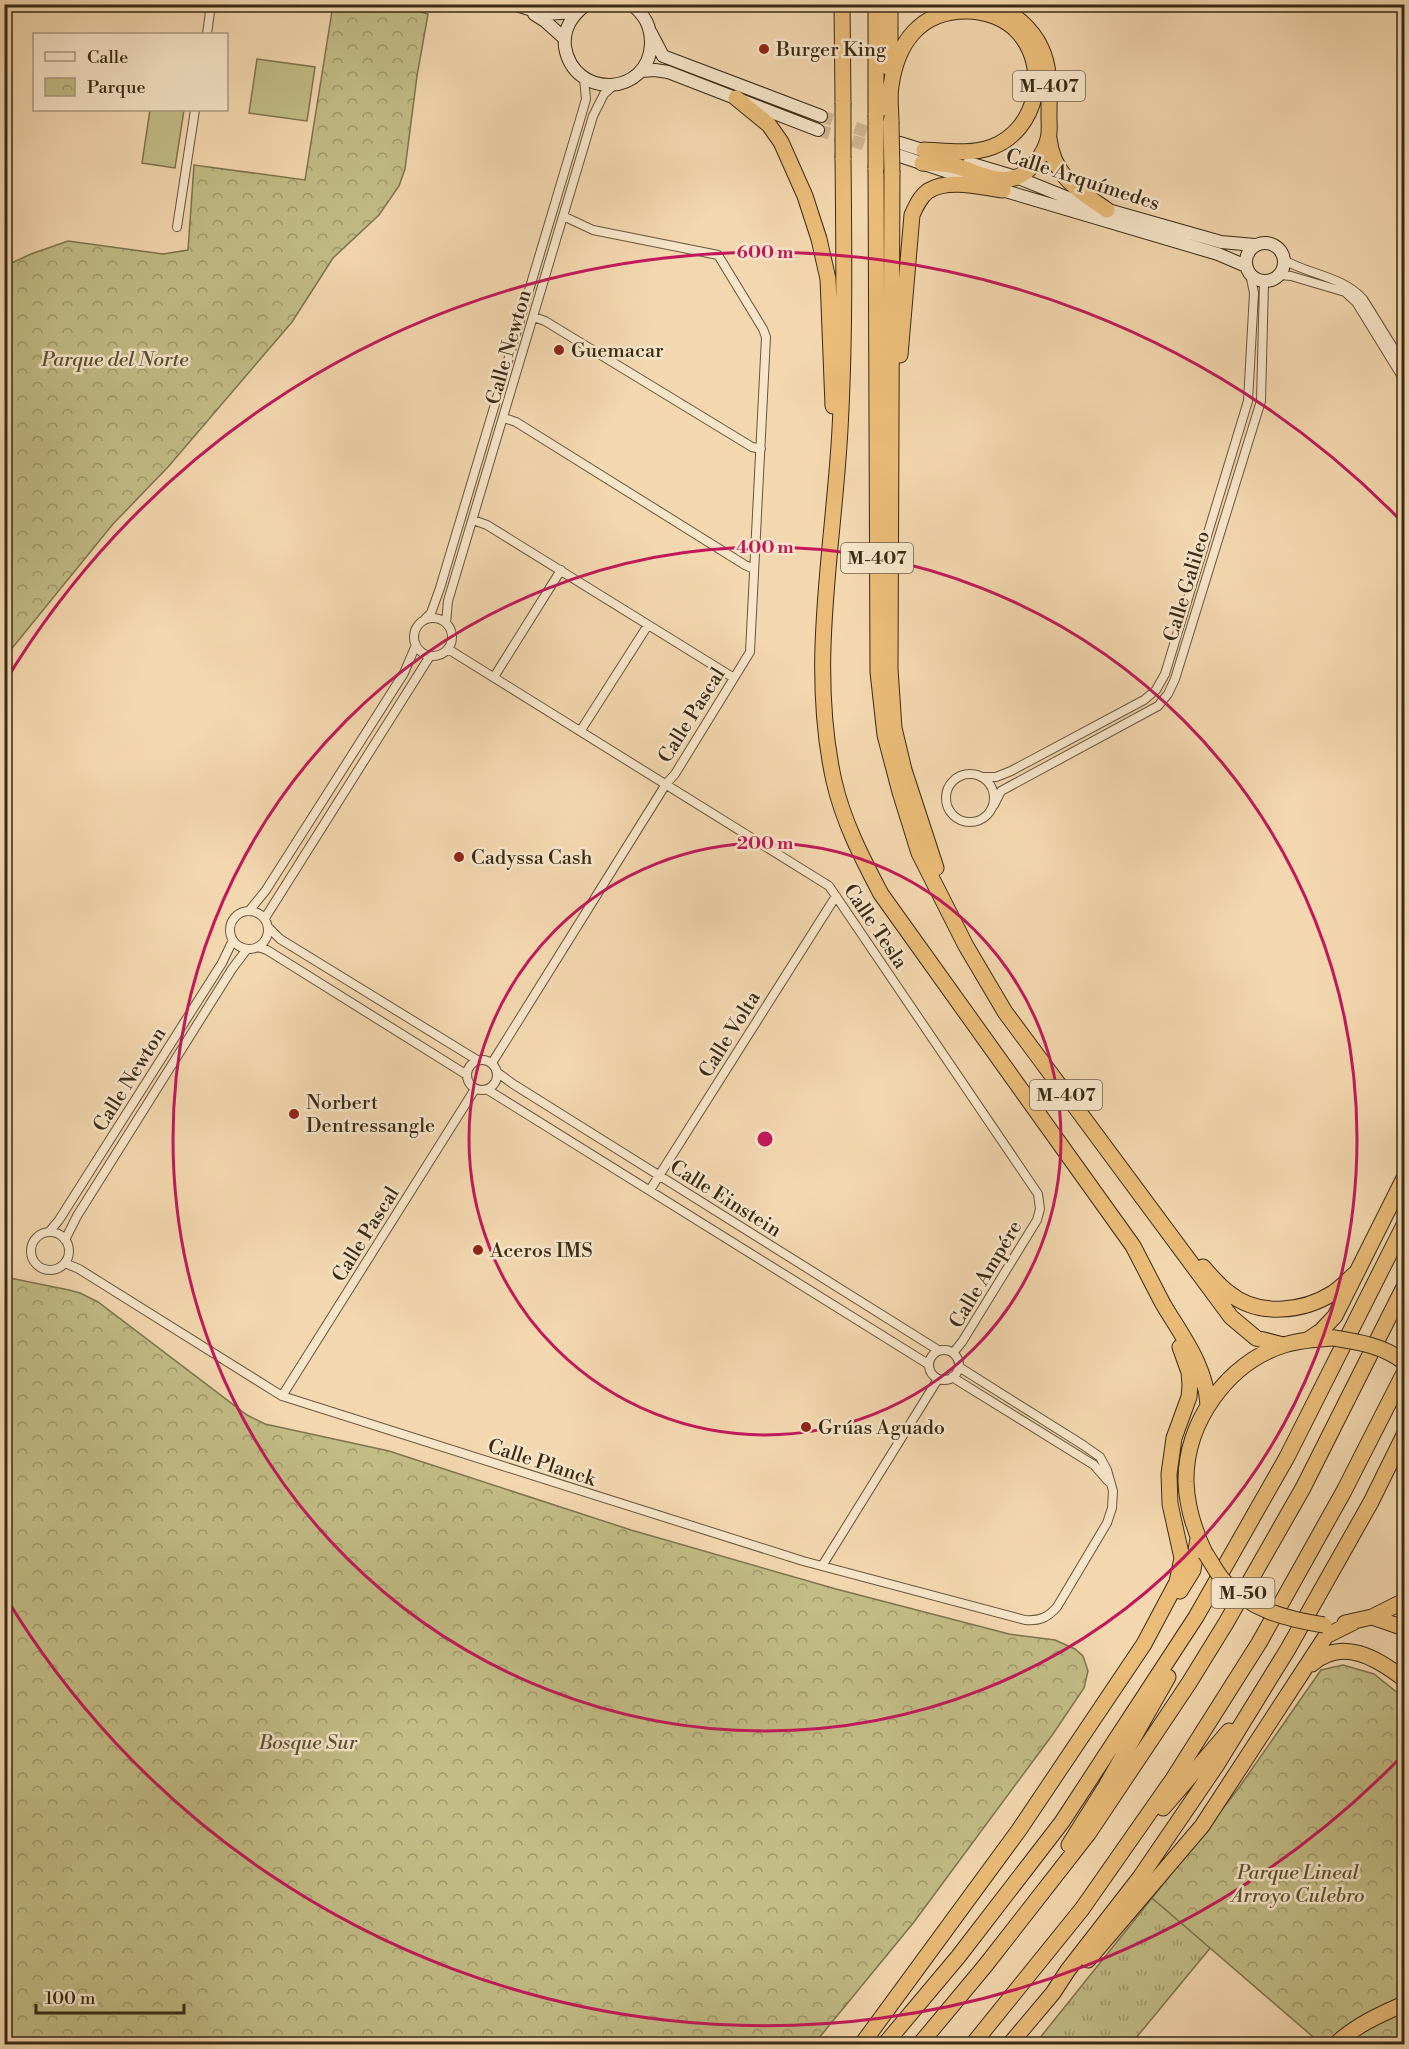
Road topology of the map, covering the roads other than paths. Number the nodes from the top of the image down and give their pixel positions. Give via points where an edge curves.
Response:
1 (211, 4) edge
2 (513, 4) edge
3 (631, 4) edge
4 (843, 4) edge
5 (876, 4) edge
6 (890, 4) edge
7 (994, 4) edge
8 (581, 8) edge
9 (528, 10) junction
10 (651, 32) junction
11 (207, 33) edge
12 (564, 39) junction
13 (641, 71) junction
14 (584, 79) junction
15 (614, 86) junction
16 (890, 87) junction
17 (736, 98) junction
18 (195, 111) edge
19 (821, 116) tunnel mouth
20 (818, 130) tunnel mouth
21 (1049, 138) junction
22 (900, 143) dead end
23 (900, 156) dead end
24 (923, 157) junction
25 (1016, 177) junction
26 (1003, 190) junction
27 (1107, 210) junction
28 (563, 216) junction
29 (177, 227) dead end
30 (1255, 245) junction
31 (1284, 260) junction
32 (1248, 270) junction
33 (1280, 275) junction
34 (1264, 282) junction
35 (534, 317) junction
36 (1404, 365) edge
37 (1404, 380) edge
38 (891, 409) junction
39 (504, 418) junction
40 (840, 431) junction
41 (760, 449) junction
42 (473, 520) junction
43 (754, 569) junction
44 (561, 570) junction
45 (425, 620) junction
46 (446, 623) junction
47 (648, 625) junction
48 (416, 645) junction
49 (448, 648) junction
50 (430, 656) junction
51 (494, 677) junction
52 (734, 678) junction
53 (581, 730) junction
54 (984, 777) junction
55 (666, 784) junction
56 (994, 805) junction
57 (836, 896) junction
58 (249, 911) junction
59 (266, 923) junction
60 (959, 933) junction
61 (233, 940) junction
62 (258, 947) junction
63 (247, 949) junction
64 (477, 1060) junction
65 (492, 1063) junction
66 (498, 1073) junction
67 (467, 1074) junction
68 (475, 1089) junction
69 (488, 1090) junction
70 (660, 1176) junction
71 (1404, 1178) edge
72 (651, 1190) junction
73 (1040, 1209) joint
74 (1404, 1225) edge
75 (49, 1232) junction
76 (1172, 1239) junction
77 (65, 1240) junction
78 (65, 1263) junction
79 (1357, 1272) junction
80 (1404, 1287) edge
81 (1162, 1302) junction
82 (1309, 1339) junction
83 (1283, 1345) junction
84 (938, 1350) junction
85 (953, 1353) junction
86 (1404, 1362) edge
87 (928, 1364) junction
88 (959, 1367) junction
89 (1404, 1373) edge
90 (952, 1377) junction
91 (938, 1379) junction
92 (282, 1396) junction
93 (1208, 1405) junction
94 (1404, 1435) edge
95 (1110, 1484) junction
96 (1198, 1538) junction
97 (822, 1566) junction
98 (1404, 1601) edge
99 (1197, 1617) junction
100 (1372, 1617) junction
101 (1354, 1622) junction
102 (1404, 1628) edge
103 (1144, 1644) junction
104 (1288, 1649) junction
105 (1301, 1674) junction
106 (1404, 1679) edge
107 (1137, 1833) junction
108 (1052, 1880) junction
109 (1053, 1993) junction
110 (1404, 2004) edge
111 (862, 2044) edge
112 (885, 2044) edge
113 (920, 2044) edge
114 (973, 2044) edge
115 (1010, 2044) edge
116 (1336, 2044) edge

1 - 11 street
2 - 9 street
3 - 10 street via 643,15
4 - 40 highway, M-407, bridge
5 - 60 highway, M-407, bridge via 878,672 885,735 900,792 919,853
6 - 16 highway, M-407
7 - 21 highway, M-407 via 1017,19 1041,47 1049,83
8 - 9 street via 545,14
8 - 12 street via 568,23
9 - 12 street
10 - 13 street via 650,54
10 - 19 street via 663,56
12 - 14 street via 567,58
13 - 15 street
13 - 17 street via 668,72
14 - 15 street
14 - 45 street, Calle Newton via 586,99 579,124 440,588
15 - 28 street, Calle Newton via 604,94 593,116
16 - 24 highway, M-407 via 906,40 922,24 942,14 983,11 1008,23 1026,44 1035,67 1035,96 1031,110 1011,136 993,146
16 - 38 highway, M-407, bridge
17 - 20 street
17 - 40 highway, M-407 via 769,125 781,142 819,239 828,279 831,401
18 - 29 street
21 - 25 highway via 1029,170
21 - 27 highway, M-407 via 1056,165 1072,185
22 - 24 street, Calle Arquímedes
23 - 24 street, Calle Arquímedes
24 - 25 highway via 1003,180
24 - 26 street, Calle Arquímedes
25 - 27 street, Calle Arquímedes
26 - 32 street, Calle Arquímedes via 1218,254
26 - 38 highway, M-407 via 942,186 929,190 919,200 912,215 903,329
27 - 30 street, Calle Arquímedes via 1221,242
28 - 35 street, Calle Newton
28 - 41 street, Calle Pascal via 593,230 718,255 766,337
30 - 31 street via 1275,246
30 - 32 street via 1246,257
31 - 33 street
31 - 36 street via 1356,291
32 - 34 street
32 - 54 street, Calle Galileo via 1254,293 1248,401 1165,674 1156,690 1144,700 1011,771
33 - 34 street
33 - 37 street via 1345,292 1356,302
34 - 56 street, Calle Galileo via 1261,401 1168,694 1158,706 1001,791
35 - 39 street, Calle Newton
35 - 41 street
38 - 60 highway, M-407 via 890,669 894,728 926,841
39 - 42 street, Calle Newton
39 - 43 street
40 - 81 highway, M-407 via 822,650 824,726 834,783 855,844 881,894 1133,1246
41 - 43 street, Calle Pascal
42 - 44 street
42 - 46 street, Calle Newton via 448,602
43 - 52 street, Calle Pascal via 750,652
44 - 47 street
44 - 51 street
45 - 46 street via 437,618
45 - 48 street via 415,629
46 - 49 street via 452,641
47 - 52 street
47 - 53 street
48 - 50 street
48 - 58 street via 404,673
49 - 50 street via 442,654
49 - 51 street, Calle Tesla
50 - 59 street
51 - 53 street, Calle Tesla
52 - 55 street, Calle Pascal
53 - 55 street, Calle Tesla
54 - 56 street via 992,787
54 - 56 street via 966,773 953,780 946,801 956,818 963,821 985,818
55 - 57 street, Calle Tesla via 817,878
55 - 65 street, Calle Pascal
57 - 70 street, Calle Volta
57 - 73 street, Calle Tesla via 1025,1174 1038,1194
58 - 59 street via 258,913
58 - 61 street via 234,919 230,932
59 - 62 street via 265,942
59 - 64 street via 280,939
60 - 76 highway, M-407 via 1005,1012
61 - 63 street
61 - 75 street, Calle Newton via 210,983
62 - 63 street
62 - 67 street
63 - 77 street, Calle Newton
64 - 65 street
64 - 67 street
65 - 66 street
66 - 69 street via 496,1083
66 - 70 street, Calle Einstein
67 - 68 street
68 - 69 street
68 - 92 street, Calle Pascal
69 - 72 street, Calle Einstein
70 - 72 street, Calle Volta
70 - 84 street, Calle Einstein
71 - 79 highway
72 - 87 street, Calle Einstein
73 - 85 street, Calle Ampére via 1037,1220
74 - 99 highway via 1287,1458
75 - 77 street
75 - 78 street via 33,1242 33,1260 48,1270
76 - 79 highway via 1228,1293 1271,1310 1316,1302 1335,1292
76 - 83 highway, M-407 via 1231,1317 1256,1338
77 - 78 street via 69,1251
78 - 92 street, Calle Planck
79 - 82 highway via 1335,1316
80 - 108 highway, M-50 via 1303,1488 1226,1623 1088,1834
81 - 93 highway, M-407 via 1198,1363
81 - 103 highway via 1186,1362 1190,1385 1174,1438 1169,1474 1170,1504 1182,1558 1177,1582
82 - 83 highway, M-407
82 - 86 highway, M-407, bridge via 1334,1338 1368,1344
83 - 93 highway, M-407 via 1245,1365
84 - 85 street
84 - 87 street
85 - 88 street
87 - 91 street via 929,1371
88 - 90 street
88 - 95 street via 1100,1457
89 - 107 highway, M-50 via 1259,1643
90 - 91 street
90 - 95 street via 1094,1464
91 - 97 street
92 - 97 street, Calle Planck
93 - 96 highway, M-407 via 1187,1466 1188,1499
94 - 104 highway
95 - 97 street, Calle Planck via 1113,1500 1107,1523 1057,1607 1038,1620 1025,1620
96 - 101 highway, M-407, bridge via 1224,1580 1266,1611 1290,1620 1324,1625
96 - 103 highway via 1188,1580
98 - 100 highway, M-407
99 - 108 highway via 1166,1680
99 - 112 highway via 1062,1822
100 - 101 highway, M-407
100 - 102 highway
101 - 105 highway via 1326,1636
103 - 111 highway via 1019,1830
104 - 107 highway via 1228,1732 1153,1820
104 - 109 highway via 1216,1766 1141,1876
105 - 106 highway via 1328,1653 1350,1651 1376,1660
105 - 109 highway via 1202,1826 1068,1982
107 - 114 highway, M-50 via 1042,1961
108 - 113 highway, M-50
109 - 115 highway
110 - 116 highway via 1352,2029

